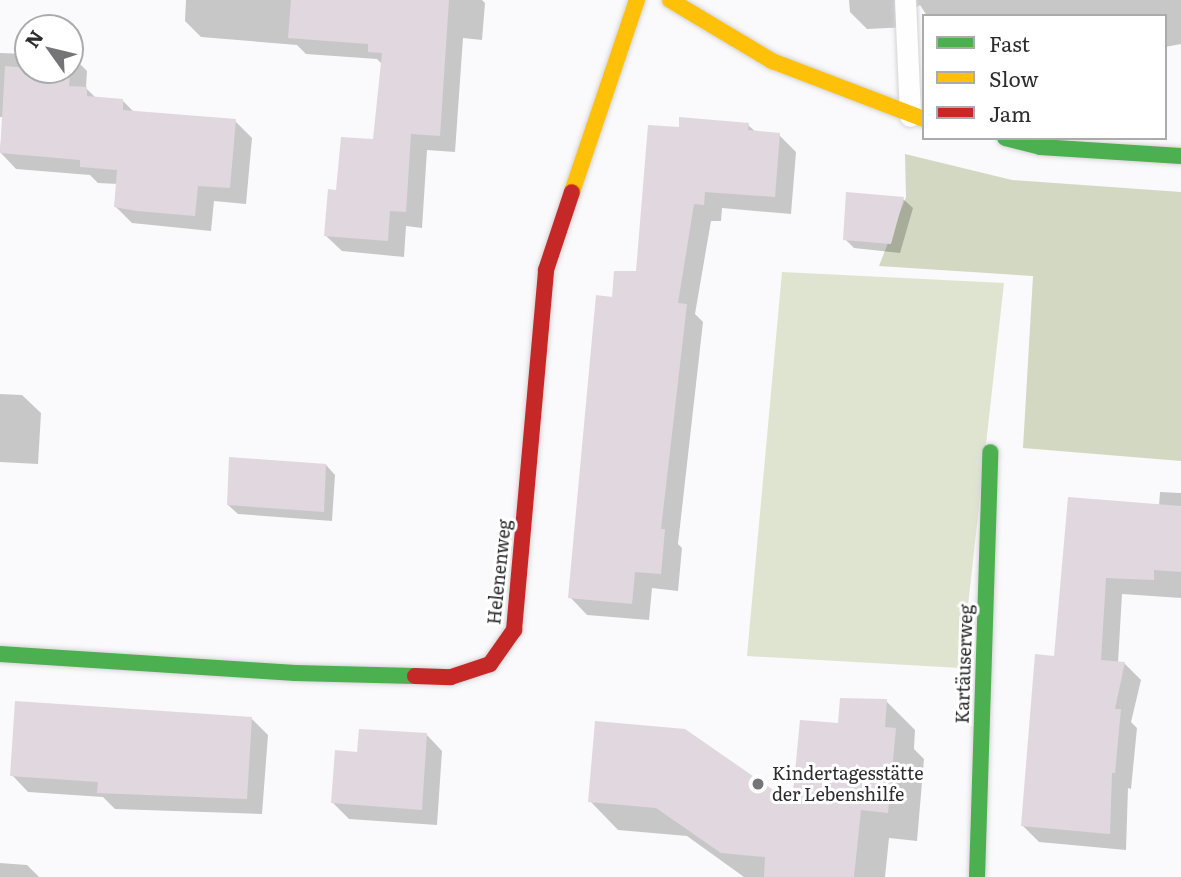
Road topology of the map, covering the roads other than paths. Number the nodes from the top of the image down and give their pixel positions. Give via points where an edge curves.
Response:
1 (638, 0) edge
2 (670, 0) edge
3 (905, 0) edge
4 (917, 117) edge
5 (1013, 140) edge
6 (1181, 156) edge
7 (989, 452) dead end
8 (0, 654) edge
9 (977, 877) edge

1 - 8 street, Helenenweg via 546,270 514,630 490,664 452,677 295,673
2 - 4 street via 772,61
3 - 4 lane
5 - 6 street via 1040,147
7 - 9 street, Kartäuserweg

